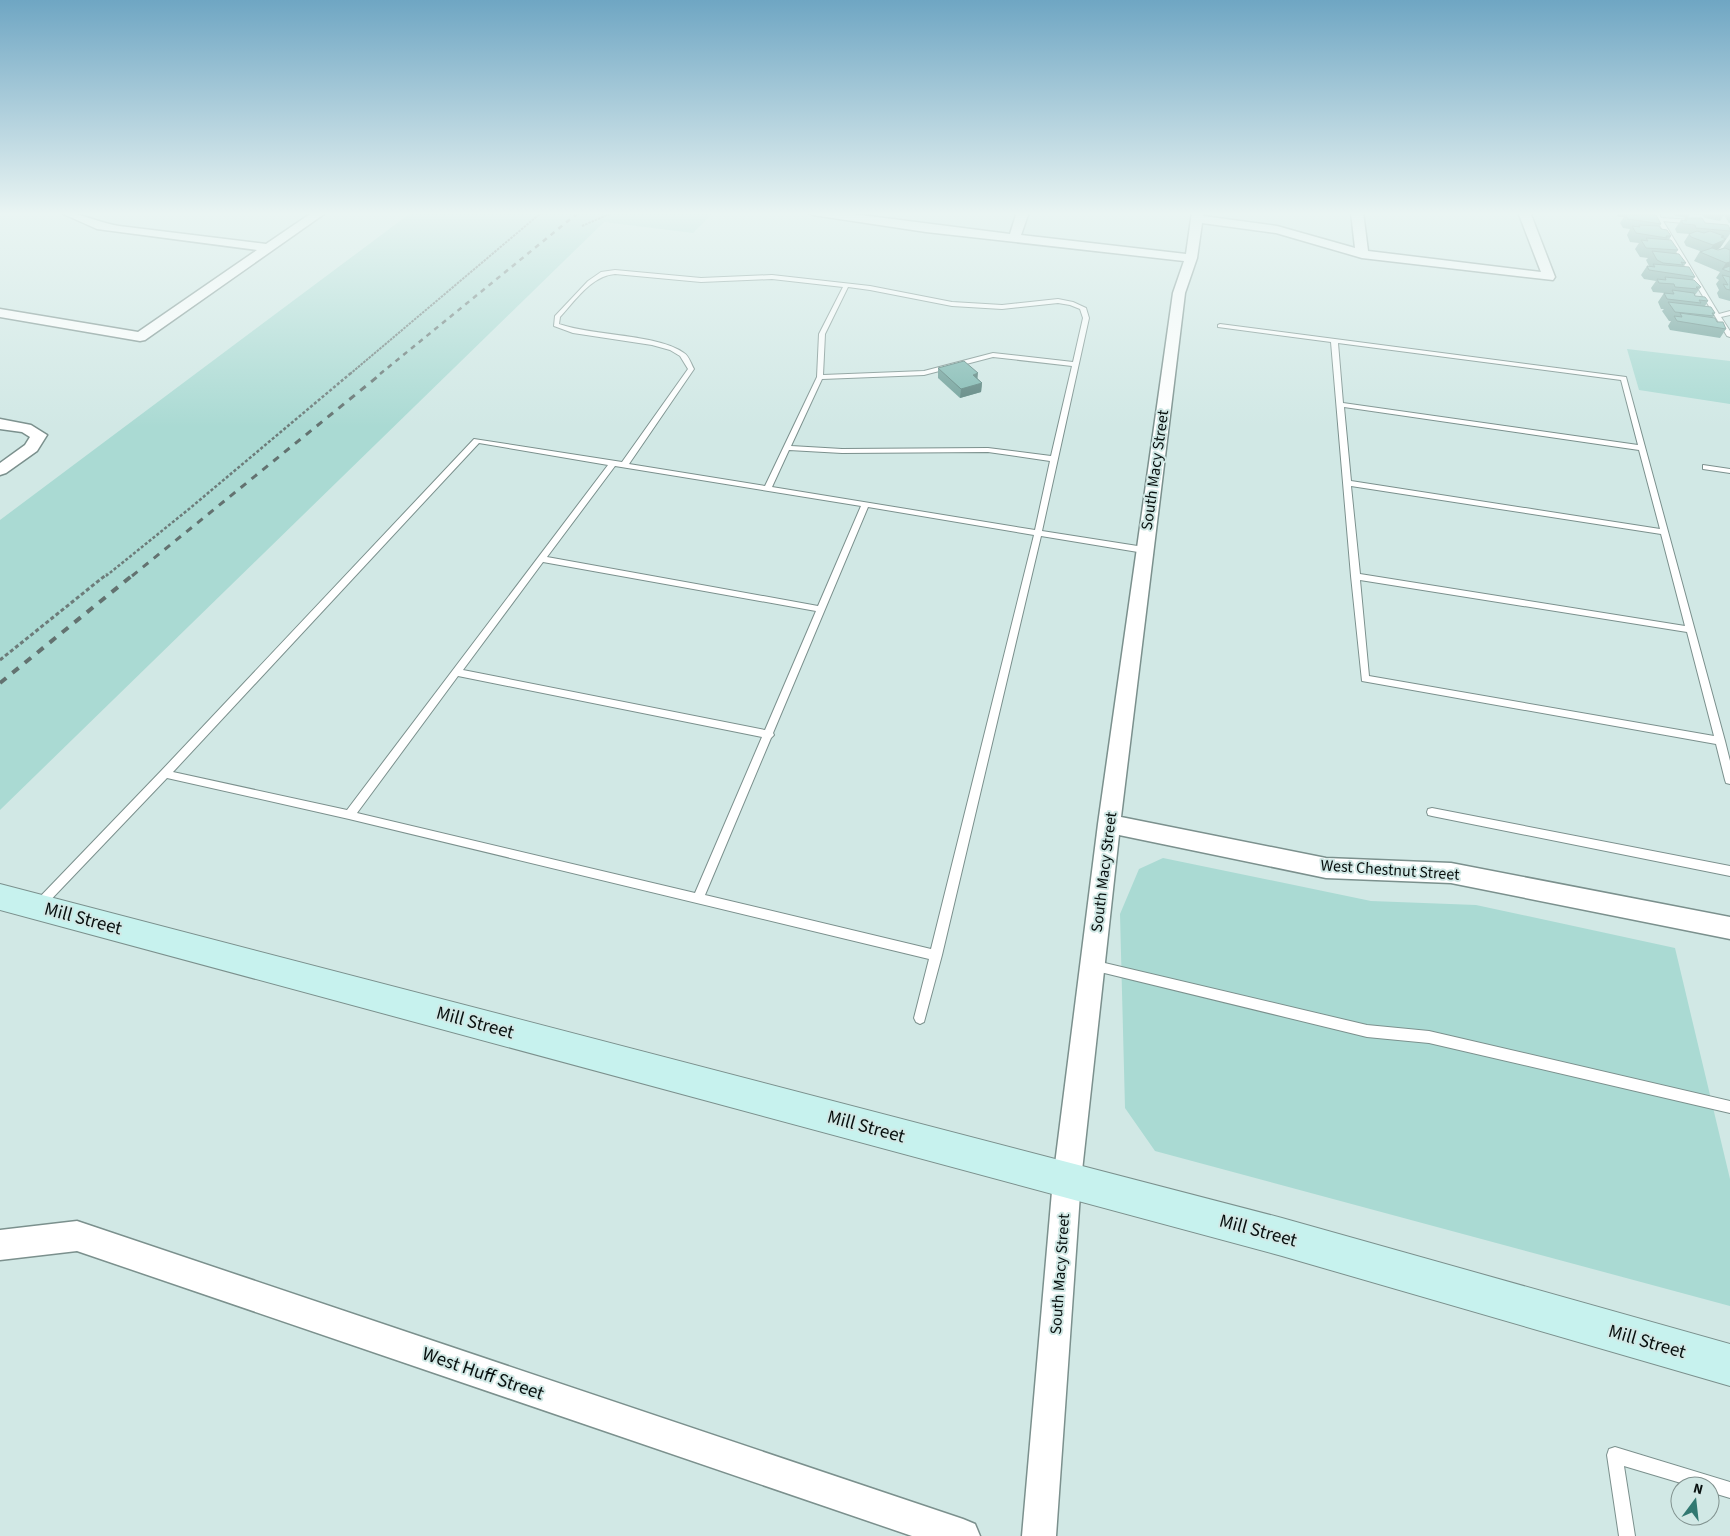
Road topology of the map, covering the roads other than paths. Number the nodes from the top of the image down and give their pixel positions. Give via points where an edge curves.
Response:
1 (216, 284) edge
2 (588, 284) edge
3 (827, 284) edge
4 (1182, 284) edge
5 (1698, 284) edge
6 (846, 286) junction
7 (0, 313) edge
8 (1730, 313) edge
9 (1717, 316) junction
10 (1220, 326) dead end
11 (1729, 336) edge
12 (1334, 340) junction
13 (1076, 364) junction
14 (820, 376) junction
15 (1339, 404) junction
16 (0, 424) edge
17 (788, 448) junction
18 (1642, 448) junction
19 (1054, 458) junction
20 (613, 463) junction
21 (624, 465) junction
22 (1706, 467) dead end
23 (0, 470) edge
24 (1730, 471) edge
25 (1347, 483) junction
26 (768, 488) junction
27 (866, 504) junction
28 (1664, 532) junction
29 (1038, 533) junction
30 (1144, 550) junction
31 (541, 559) junction
32 (1355, 576) junction
33 (821, 609) junction
34 (1691, 630) junction
35 (456, 672) junction
36 (769, 735) junction
37 (1720, 741) junction
38 (165, 774) junction
39 (1730, 780) edge
40 (1432, 812) dead end
41 (349, 815) junction
42 (1109, 824) junction
43 (1730, 871) edge
44 (0, 896) edge
45 (698, 898) junction
46 (37, 907) junction
47 (1730, 928) edge
48 (936, 955) junction
49 (1092, 965) junction
50 (920, 1018) dead end
51 (1730, 1107) edge
52 (1067, 1180) junction
53 (0, 1245) edge
54 (1730, 1365) edge
55 (1730, 1490) edge
56 (963, 1536) edge
57 (1039, 1536) edge
58 (1627, 1536) edge

1 - 7 street via 140,337
2 - 21 lane via 557,317 556,325 672,349 683,355 691,369
3 - 6 lane
4 - 30 street, South Macy Street
5 - 9 lane
6 - 13 lane via 952,304 1002,307 1058,301 1071,303 1083,308 1086,318
6 - 14 lane via 822,334
8 - 9 lane
9 - 11 lane
10 - 12 lane
12 - 15 lane
12 - 18 lane via 1624,378
13 - 14 lane via 993,354 924,373
13 - 19 lane
14 - 17 lane
15 - 18 lane
15 - 25 lane
16 - 23 street via 26,428 39,435 31,448
17 - 19 lane via 988,450
17 - 26 lane
18 - 28 lane
19 - 29 lane
20 - 21 lane
20 - 31 lane
20 - 38 lane via 477,441
21 - 26 lane
22 - 24 lane
25 - 28 lane
25 - 32 lane
26 - 27 lane
27 - 29 lane
27 - 33 lane
28 - 34 lane
29 - 30 lane
29 - 48 lane
30 - 42 street, South Macy Street
31 - 33 lane
31 - 35 lane
32 - 34 lane
32 - 37 lane via 1365,679
33 - 36 lane
34 - 37 lane
35 - 36 lane
35 - 41 lane
36 - 45 lane
37 - 39 lane
38 - 41 lane
38 - 46 lane
40 - 43 lane
41 - 45 lane
42 - 47 street, West Chestnut Street via 1326,868 1451,873
42 - 49 street, South Macy Street
44 - 46 main road, Mill Street
45 - 48 lane
46 - 52 main road, Mill Street
48 - 50 lane
49 - 51 lane via 1367,1031 1429,1037
49 - 52 street, South Macy Street
52 - 54 main road, Mill Street via 1282,1237
52 - 57 street, South Macy Street
53 - 56 street, West Huff Street via 77,1236
55 - 58 lane via 1615,1455

